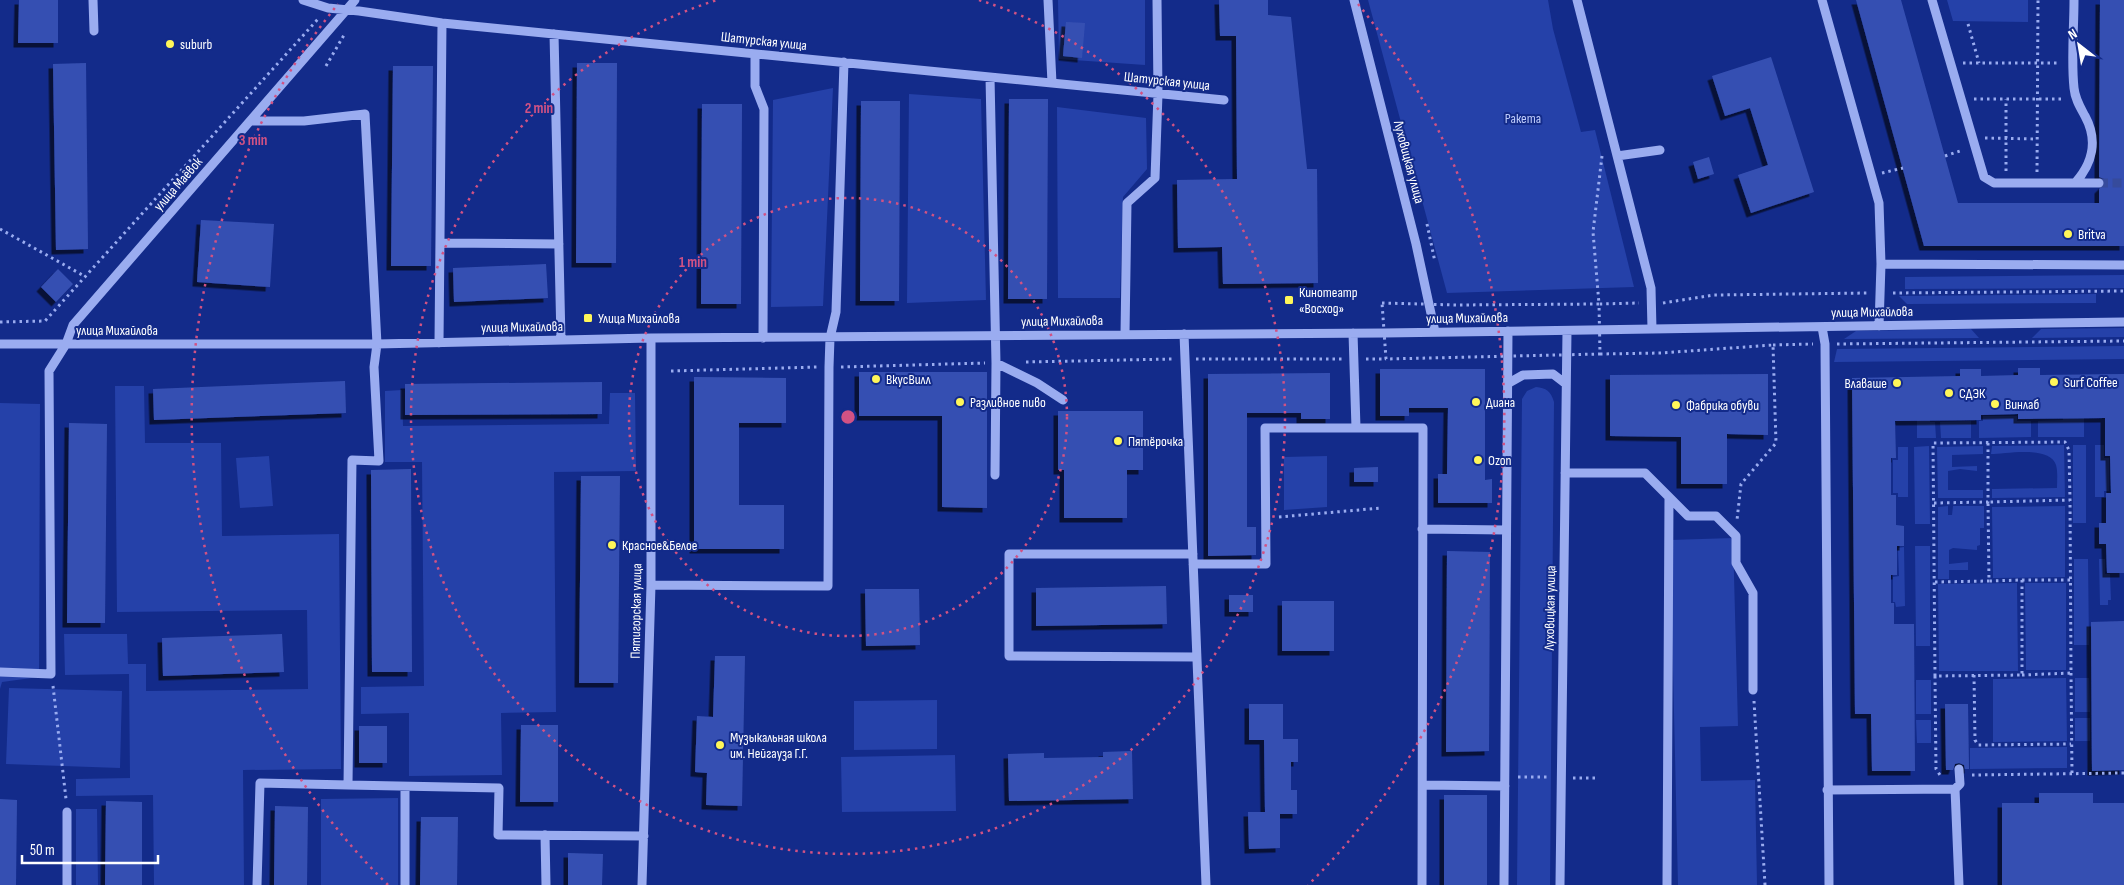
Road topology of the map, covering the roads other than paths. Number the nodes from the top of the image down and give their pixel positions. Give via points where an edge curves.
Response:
1 (93, 0) edge
2 (303, 0) edge
3 (355, 0) edge
4 (1048, 0) edge
5 (1157, 0) edge
6 (1354, 0) edge
7 (1577, 0) edge
8 (1822, 0) edge
9 (1932, 0) edge
10 (2074, 0) edge
11 (346, 11) junction
12 (442, 23) junction
13 (94, 31) dead end
14 (554, 34) junction
15 (755, 54) junction
16 (844, 62) junction
17 (990, 77) junction
18 (1052, 83) junction
19 (1158, 94) junction
20 (1224, 100) dead end
21 (251, 121) junction
22 (1660, 150) dead end
23 (1617, 156) junction
24 (2075, 183) junction
25 (2099, 183) tunnel mouth
26 (440, 243) junction
27 (559, 244) junction
28 (1881, 264) junction
29 (2124, 265) edge
30 (2124, 322) edge
31 (1879, 326) junction
32 (1822, 327) junction
33 (1652, 329) junction
34 (1567, 330) junction
35 (1508, 331) junction
36 (1435, 332) junction
37 (1353, 333) junction
38 (1125, 334) junction
39 (1184, 334) junction
40 (994, 336) junction
41 (651, 338) junction
42 (763, 338) junction
43 (830, 338) junction
44 (561, 340) junction
45 (439, 343) junction
46 (0, 344) edge
47 (66, 344) junction
48 (377, 344) junction
49 (996, 363) junction
50 (1508, 384) junction
51 (1566, 384) junction
52 (1063, 400) dead end
53 (1356, 428) junction
54 (1565, 473) junction
55 (996, 475) dead end
56 (1669, 497) junction
57 (1422, 530) junction
58 (1506, 530) junction
59 (1193, 554) junction
60 (1193, 564) junction
61 (651, 585) junction
62 (1196, 657) junction
63 (0, 672) edge
64 (1753, 690) road end
65 (1959, 772) road end
66 (348, 785) junction
67 (1424, 785) junction
68 (1505, 786) junction
69 (405, 787) junction
70 (1955, 789) junction
71 (1827, 790) junction
72 (67, 812) road end
73 (545, 835) junction
74 (644, 836) junction
75 (67, 885) edge
76 (257, 885) edge
77 (405, 885) edge
78 (546, 885) edge
79 (642, 885) edge
80 (1206, 885) edge
81 (1422, 885) edge
82 (1504, 885) edge
83 (1560, 885) edge
84 (1667, 885) edge
85 (1829, 885) edge
86 (1959, 885) edge

1 - 13 street
2 - 11 street, Шатурская улица
3 - 11 street, улица Маёвок
4 - 18 street
5 - 19 street
6 - 36 street, Луховицкая улица
7 - 23 street
8 - 28 street via 1881,212
9 - 24 street via 1984,177 1994,183
10 - 24 street via 2074,87 2093,139 2089,163
11 - 12 street, Шатурская улица via 359,10
11 - 21 street, улица Маёвок
12 - 14 street, Шатурская улица
12 - 26 street
14 - 15 street, Шатурская улица
14 - 27 street
15 - 16 street, Шатурская улица
15 - 42 street via 755,86 764,109
16 - 17 street, Шатурская улица
16 - 43 street via 836,312
17 - 18 street, Шатурская улица
17 - 40 street
18 - 19 street, Шатурская улица
19 - 20 street, Шатурская улица
19 - 38 street via 1154,178 1127,203
21 - 47 street, улица Маёвок via 73,325
21 - 48 street via 365,114
22 - 23 street
23 - 33 street via 1651,288
24 - 25 street
26 - 27 street
26 - 45 street
27 - 44 street
28 - 29 street
28 - 31 street
30 - 31 street, улица Михайлова
31 - 32 street, улица Михайлова
32 - 33 street, улица Михайлова
32 - 71 street via 1826,344
33 - 34 street, улица Михайлова
34 - 35 street, улица Михайлова
34 - 51 street, Луховицкая улица
35 - 36 street, улица Михайлова
35 - 50 street
36 - 37 street, улица Михайлова
37 - 39 street, улица Михайлова
37 - 53 street
38 - 39 street, улица Михайлова
38 - 40 street, улица Михайлова
39 - 59 street
40 - 43 street, улица Михайлова
40 - 49 street
41 - 42 street, улица Михайлова
41 - 44 street, улица Михайлова
41 - 61 street, Пятигорская улица
42 - 43 street, улица Михайлова
43 - 61 street via 828,586
44 - 45 street, улица Михайлова
45 - 48 street, улица Михайлова
46 - 47 street, улица Михайлова
47 - 48 street, улица Михайлова
47 - 63 street, улица Маёвок via 49,371 51,674
48 - 66 street via 374,367 379,460 352,460
49 - 52 street
49 - 55 street
50 - 51 street via 1523,375 1552,374
50 - 58 street
51 - 54 street, Луховицкая улица
53 - 57 street via 1424,428
53 - 60 street via 1265,428 1266,564
54 - 56 street via 1645,473
54 - 83 street, Луховицкая улица
56 - 64 street via 1688,516 1716,516 1736,536 1736,563 1754,593
56 - 84 street
57 - 58 street
57 - 67 street
58 - 68 street
59 - 60 street
59 - 62 street via 1009,554 1009,656
60 - 62 street
61 - 74 street, Пятигорская улица
62 - 80 street
65 - 70 street via 1960,784
66 - 69 street
66 - 76 street via 260,783
67 - 68 street
67 - 81 street
68 - 82 street
69 - 73 street via 499,788 498,835
69 - 77 street
70 - 71 street
70 - 86 street
71 - 85 street
72 - 75 street
73 - 74 street
73 - 78 street
74 - 79 street, Пятигорская улица

